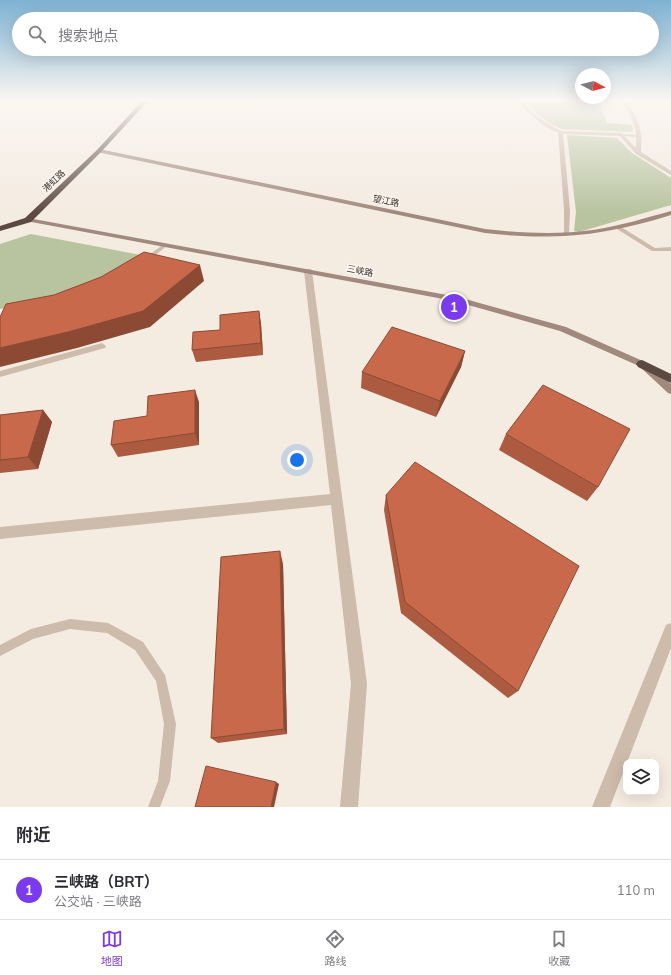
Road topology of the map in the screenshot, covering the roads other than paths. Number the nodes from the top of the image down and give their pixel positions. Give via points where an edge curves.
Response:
1 (111, 138) edge
2 (561, 138) edge
3 (624, 138) edge
4 (640, 138) edge
5 (99, 150) junction
6 (638, 152) junction
7 (671, 173) edge
8 (671, 213) edge
9 (28, 220) junction
10 (619, 228) junction
11 (0, 229) edge
12 (566, 235) junction
13 (166, 245) junction
14 (671, 249) edge
15 (142, 263) edge
16 (308, 271) junction
17 (102, 346) dead end
18 (642, 364) junction
19 (0, 374) edge
20 (671, 379) edge
21 (671, 390) edge
22 (335, 499) junction
23 (0, 533) edge
24 (671, 630) edge
25 (0, 651) edge
26 (154, 807) edge
27 (349, 807) edge
28 (601, 807) edge

1 - 5 highway, 港虹路
2 - 12 street via 567,210
3 - 6 street
4 - 6 street
5 - 9 highway, 港虹路
5 - 12 main road, 望江路 via 485,231
6 - 7 street
8 - 10 main road, 望江路
9 - 11 highway, 港虹路
9 - 13 main road, 三峡路
10 - 12 main road, 望江路
10 - 14 lane via 654,250
13 - 15 lane
13 - 16 main road, 三峡路
16 - 18 main road, 三峡路 via 455,299 563,329
16 - 22 street
17 - 19 street
18 - 20 highway
18 - 21 main road, 三峡路
22 - 23 street
22 - 27 street via 358,684
24 - 28 street
25 - 26 lane via 32,634 70,624 108,628 139,646 161,679 170,724 164,781

